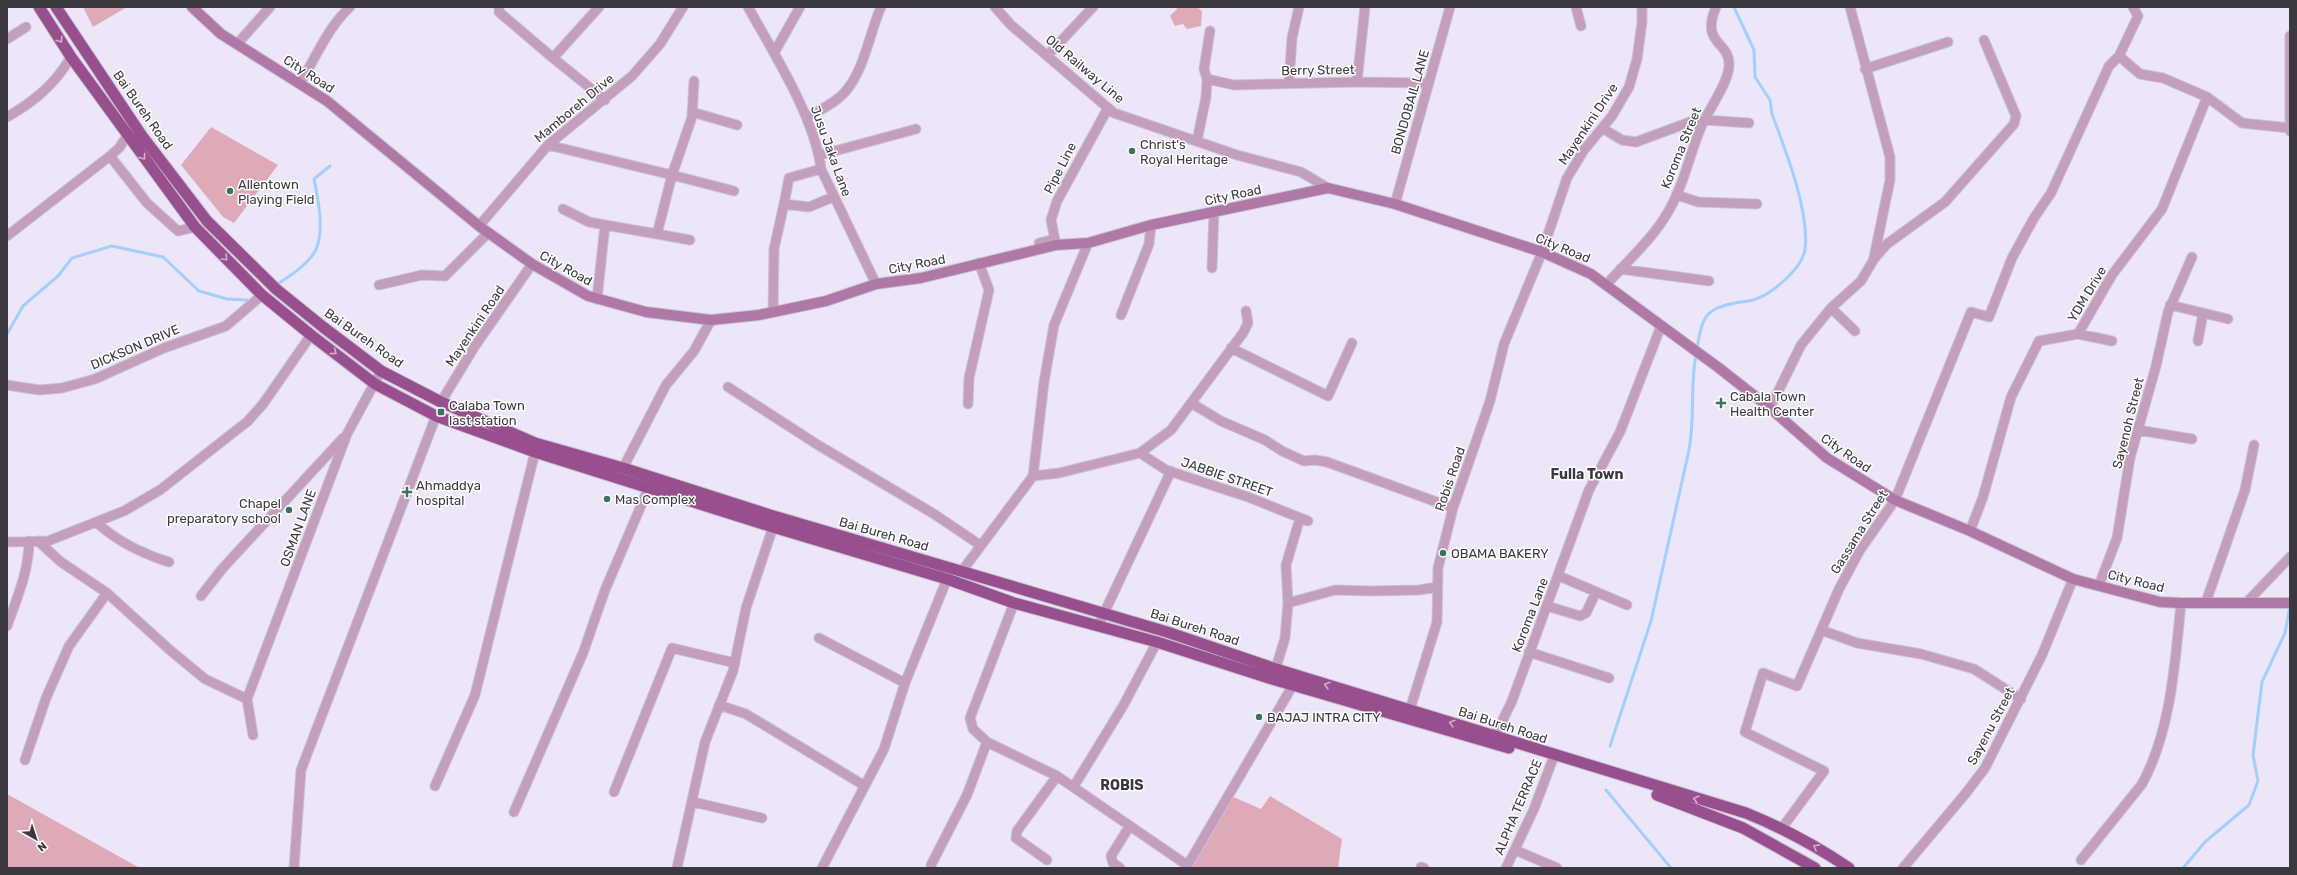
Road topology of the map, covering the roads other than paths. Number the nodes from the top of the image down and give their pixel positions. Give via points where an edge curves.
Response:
1 (39, 7) edge
2 (56, 7) edge
3 (192, 7) edge
4 (270, 7) edge
5 (350, 7) edge
6 (499, 7) edge
7 (599, 7) edge
8 (683, 7) edge
9 (748, 7) edge
10 (800, 7) edge
11 (881, 7) edge
12 (995, 7) edge
13 (1093, 7) edge
14 (1299, 7) edge
15 (1365, 7) edge
16 (1450, 7) edge
17 (1576, 7) edge
18 (1642, 7) edge
19 (1716, 7) edge
20 (1850, 7) edge
21 (2133, 7) edge
22 (1581, 26) dead end
23 (26, 27) dead end
24 (1210, 32) dead end
25 (2290, 36) edge
26 (7, 39) edge
27 (1984, 40) dead end
28 (1948, 42) dead end
29 (238, 43) junction
30 (774, 53) junction
31 (1047, 56) junction
32 (2118, 56) junction
33 (71, 57) junction
34 (553, 58) junction
35 (2290, 59) edge
36 (1865, 69) junction
37 (1207, 78) junction
38 (694, 81) dead end
39 (1358, 82) junction
40 (1289, 83) junction
41 (1429, 83) junction
42 (300, 84) junction
43 (2207, 97) junction
44 (604, 100) junction
45 (1108, 108) junction
46 (692, 112) junction
47 (7, 117) edge
48 (806, 118) junction
49 (1704, 122) junction
50 (1749, 122) dead end
51 (737, 125) dead end
52 (1602, 128) junction
53 (916, 129) dead end
54 (2290, 130) edge
55 (127, 136) junction
56 (1197, 141) junction
57 (548, 145) junction
58 (820, 155) junction
59 (110, 156) junction
60 (821, 169) junction
61 (672, 175) junction
62 (1328, 188) junction
63 (734, 191) dead end
64 (1677, 195) junction
65 (833, 197) junction
66 (784, 204) junction
67 (1394, 204) junction
68 (1757, 204) dead end
69 (563, 209) dead end
70 (1214, 212) junction
71 (605, 225) junction
72 (1151, 225) junction
73 (479, 226) junction
74 (195, 227) junction
75 (488, 233) junction
76 (658, 234) junction
77 (7, 236) edge
78 (690, 240) dead end
79 (1055, 242) junction
80 (1088, 243) junction
81 (1038, 244) dead end
82 (1542, 252) junction
83 (2192, 257) dead end
84 (1874, 259) junction
85 (532, 264) junction
86 (979, 264) junction
87 (1212, 268) dead end
88 (1620, 269) junction
89 (1709, 281) dead end
90 (876, 284) junction
91 (379, 285) dead end
92 (1606, 285) junction
93 (262, 295) junction
94 (597, 299) junction
95 (1831, 308) junction
96 (2169, 308) junction
97 (1246, 311) dead end
98 (773, 312) junction
99 (2203, 313) junction
100 (1121, 314) dead end
101 (2228, 319) dead end
102 (711, 320) junction
103 (1661, 326) junction
104 (1855, 331) dead end
105 (2078, 334) junction
106 (311, 335) junction
107 (2112, 341) dead end
108 (2198, 341) dead end
109 (1352, 343) dead end
110 (1231, 348) junction
111 (381, 371) junction
112 (375, 384) junction
113 (7, 385) edge
114 (728, 387) dead end
115 (441, 402) junction
116 (1191, 403) junction
117 (968, 404) dead end
118 (1770, 408) junction
119 (436, 416) junction
120 (2138, 430) junction
121 (347, 434) junction
122 (2192, 439) dead end
123 (2254, 445) dead end
124 (535, 452) junction
125 (1140, 453) junction
126 (623, 468) junction
127 (1171, 471) junction
128 (1033, 476) junction
129 (649, 487) junction
130 (1895, 500) junction
131 (1453, 508) junction
132 (97, 523) junction
133 (773, 527) junction
134 (1970, 531) junction
135 (33, 541) junction
136 (7, 542) edge
137 (980, 545) junction
138 (2290, 557) edge
139 (169, 562) dead end
140 (962, 571) junction
141 (1559, 576) junction
142 (947, 579) junction
143 (2073, 579) junction
144 (2099, 585) junction
145 (1437, 587) junction
146 (1596, 592) junction
147 (107, 593) junction
148 (201, 596) dead end
149 (2206, 602) junction
150 (2247, 602) junction
151 (1014, 603) junction
152 (1288, 603) junction
153 (2180, 603) junction
154 (2290, 603) edge
155 (1627, 605) dead end
156 (1547, 606) junction
157 (1103, 613) junction
158 (7, 626) edge
159 (1098, 626) junction
160 (1821, 630) junction
161 (819, 638) dead end
162 (1157, 642) junction
163 (1529, 652) junction
164 (735, 663) junction
165 (1274, 674) junction
166 (1609, 678) dead end
167 (905, 683) junction
168 (1293, 685) junction
169 (247, 699) junction
170 (2021, 699) junction
171 (720, 705) junction
172 (1408, 714) junction
173 (253, 735) dead end
174 (1495, 736) junction
175 (987, 742) junction
176 (1553, 758) junction
177 (25, 760) dead end
178 (1057, 776) junction
179 (435, 786) dead end
180 (865, 786) junction
181 (1074, 786) junction
182 (614, 792) dead end
183 (693, 802) junction
184 (514, 812) dead end
185 (762, 818) dead end
186 (1129, 827) junction
187 (1782, 828) junction
188 (1515, 850) junction
189 (1047, 860) dead end
190 (2081, 860) dead end
191 (931, 865) dead end
192 (1186, 866) edge
193 (294, 868) edge
194 (678, 868) edge
195 (822, 868) edge
196 (1120, 868) edge
197 (1506, 868) edge
198 (1556, 868) edge
199 (1816, 868) edge
200 (1849, 868) edge
201 (1903, 868) edge

1 -> 33 highway, Bai Bureh Road
2 - 111 highway, Bai Bureh Road via 142,136 207,221 276,289
3 - 29 main road, City Road via 216,29
4 - 29 street
5 - 42 street via 326,36
6 - 34 street via 498,12
7 - 34 street
8 - 44 street, Mamboreh Drive via 660,44
9 - 30 street, Jusu Jaka Lane
10 - 30 street
11 - 48 street via 872,26 858,71 845,92
12 - 31 street, Old Railway Line via 1011,25
13 - 31 street
14 - 40 street via 1292,38
15 - 39 street
16 - 41 street, BONDOBAIL LANE
17 - 22 street
18 - 52 street, Mayenkini Drive via 1637,60 1629,87
19 - 49 street, Koroma Street via 1711,18 1711,32 1728,57 1729,64 1728,73
20 - 36 street
21 - 32 street via 2138,16
23 - 26 street
24 - 37 street via 1204,69
25 - 35 street
27 - 84 street via 2016,116 2014,124 1945,202 1887,244
28 - 36 street
29 - 42 main road, City Road
30 - 48 street, Jusu Jaka Lane
31 - 45 street, Old Railway Line
32 - 43 street via 2140,74 2163,78
32 - 130 street, Gassama Street via 2109,66 2051,193 2012,258 1989,317 1971,312
33 - 47 street via 50,87 25,107
33 - 55 highway, Bai Bureh Road
34 - 44 street
35 - 54 street
36 - 84 street via 1890,157 1890,180
37 - 40 street, Berry Street via 1234,85
37 - 56 street
38 - 46 street
39 - 40 street, Berry Street
39 - 41 street, Berry Street
41 - 67 street, BONDOBAIL LANE
42 - 73 main road, City Road via 328,101
43 - 54 street via 2242,123
43 - 105 street, YDM Drive via 2162,209 2112,275
44 - 57 street, Mamboreh Drive
45 - 56 street, Old Railway Line via 1114,113
45 - 79 street, Pipe Line via 1057,201 1051,220
46 - 51 street
46 - 61 street
48 - 58 street, Jusu Jaka Lane
49 - 50 street
49 - 52 street via 1690,122 1636,142 1622,140
49 - 64 street, Koroma Street
52 - 82 street, Mayenkini Drive via 1584,150 1567,178
53 - 58 street
55 - 59 street
55 -> 74 highway, Bai Bureh Road
56 - 62 street, Old Railway Line via 1301,172
57 - 61 street
57 - 73 street, Mamboreh Drive
58 - 60 street, Jusu Jaka Lane
59 - 74 street via 147,203 178,231
59 - 77 street
60 - 65 street, Jusu Jaka Lane
60 - 66 street via 789,178
61 - 63 street
61 - 76 street
62 - 67 main road, City Road
62 - 70 main road, City Road
64 - 68 street via 1698,202
64 - 88 street, Koroma Street via 1648,240
65 - 66 street via 809,207
65 - 90 street, Jusu Jaka Lane
66 - 98 street via 774,249
67 - 82 main road, City Road
69 - 71 street via 589,222
70 - 72 main road, City Road
70 - 87 street
71 - 76 street
71 - 94 street
72 - 80 main road, City Road
72 - 100 street via 1149,244
73 - 75 main road, City Road
74 -> 93 highway, Bai Bureh Road
75 - 85 main road, City Road
75 - 91 street via 445,276 422,275
76 - 78 street
79 - 80 main road, City Road
79 - 81 street
79 - 86 main road, City Road
80 - 128 street via 1054,325 1044,382
82 - 92 main road, City Road via 1591,274
82 - 131 street, Robis Road via 1504,344 1478,440
83 - 96 street, Sayenoh Street
84 - 95 street via 1861,281
85 - 94 main road, City Road
85 - 115 street, Mayenkini Road via 475,346
86 - 90 main road, City Road via 921,278
86 - 117 street via 988,290 969,378
88 - 89 street
88 - 92 street, Koroma Street
90 - 98 main road, City Road via 826,301
92 - 103 main road, City Road
93 - 106 highway, Bai Bureh Road
93 - 113 street, DICKSON DRIVE via 226,326 164,348 94,379 62,388 39,390
94 - 102 main road, City Road via 646,312
95 - 104 street
95 - 118 street via 1801,345
96 - 99 street
96 - 120 street, Sayenoh Street
97 - 110 street via 1248,323 1244,333
98 - 102 main road, City Road
99 - 101 street
99 - 108 street
102 - 126 street via 694,351 666,385
103 - 118 main road, City Road
103 - 141 street, Koroma Lane via 1620,432 1589,490
105 - 107 street
105 - 134 street, YDM Drive via 2039,341 2011,396 1983,497
106 -> 112 highway, Bai Bureh Road
106 - 132 street via 263,404 248,421 160,490
109 - 110 street via 1328,396
110 - 116 street
111 - 112 street, OSMAN LANE
111 - 115 highway, Bai Bureh Road
112 - 119 highway, Bai Bureh Road
112 - 121 street, OSMAN LANE
114 - 137 street
115 - 126 highway, Bai Bureh Road via 535,443
116 - 125 street via 1171,430
116 - 131 street via 1220,421 1265,440 1304,461 1327,462
118 - 130 main road, City Road via 1827,458
119 - 124 highway, Bai Bureh Road
119 - 193 street via 301,770
120 - 122 street
120 - 144 street, Sayenoh Street via 2130,458 2117,538
121 - 148 street
121 - 169 street, OSMAN LANE
123 - 149 street via 2245,490
124 - 129 highway, Bai Bureh Road
124 - 179 street via 475,695
125 - 127 street, JABBIE STREET
125 - 128 street via 1059,474
126 - 140 highway, Bai Bureh Road via 770,515
127 - 152 street, JABBIE STREET via 1304,519 1286,565
127 - 157 street
128 - 137 street
129 - 133 highway, Bai Bureh Road
129 - 184 street via 604,590 583,653
130 - 134 main road, City Road
130 - 160 street, Gassama Street via 1860,550
131 - 145 street, Robis Road via 1438,568
132 - 135 street via 48,541
132 - 139 street via 109,534
133 - 142 highway, Bai Bureh Road
133 - 164 street via 746,608
134 - 143 main road, City Road
135 - 136 street
135 - 147 street
135 - 158 street via 22,584
137 - 140 street
138 - 150 street
140 - 157 highway, Bai Bureh Road
141 - 146 street
141 - 156 street, Koroma Lane
142 - 151 highway, Bai Bureh Road
142 - 167 street
143 - 144 main road, City Road
143 - 170 street, Sayenu Street
144 - 153 main road, City Road via 2160,602
145 - 152 street via 1371,592 1335,590
145 - 172 street, Robis Road via 1437,622
146 - 155 street
146 - 156 street via 1586,613 1580,616
147 - 169 street via 205,679
147 - 177 street via 69,646 46,698
149 - 150 main road, City Road
149 - 153 main road, City Road
150 - 154 main road, City Road
151 - 159 highway, Bai Bureh Road
151 - 175 street via 970,718 973,729
152 - 165 street via 1285,638
153 - 190 street via 2167,710 2149,770 2142,784
156 - 163 street, Koroma Lane
157 - 159 street
157 - 165 highway, Bai Bureh Road via 1167,632
159 - 162 highway, Bai Bureh Road
160 - 170 street via 1857,643 1921,654 1974,669
160 - 187 street, Gassama Street via 1797,686 1763,673 1745,732 1824,771
161 - 167 street
162 - 165 highway, Bai Bureh Road
162 - 181 street via 1123,706
163 - 166 street
163 - 174 street, Koroma Lane via 1512,701
164 - 171 street
164 - 182 street via 672,648
165 - 168 highway, Bai Bureh Road
172 -> 165 highway, Bai Bureh Road
167 - 180 street via 884,749
168 - 172 highway, Bai Bureh Road
168 - 192 street
169 - 173 street
170 - 201 street, Sayenu Street via 1985,768
171 - 180 street via 746,714
171 - 183 street via 705,742
174 -> 172 highway, Bai Bureh Road
172 - 176 highway, Bai Bureh Road
174 - 176 highway, Bai Bureh Road
175 - 178 street
175 - 191 street via 967,795
187 -> 176 highway, Bai Bureh Road via 1746,813
176 - 188 street, ALPHA TERRACE
176 - 199 highway, Bai Bureh Road via 1743,828
178 - 181 street
178 - 189 street via 1018,831 1016,838
180 - 195 street
181 - 186 street
183 - 185 street
183 - 194 street
186 - 192 street
186 - 196 street via 1110,856 1113,863
200 -> 187 highway, Bai Bureh Road
188 - 197 street, ALPHA TERRACE
188 - 198 street

